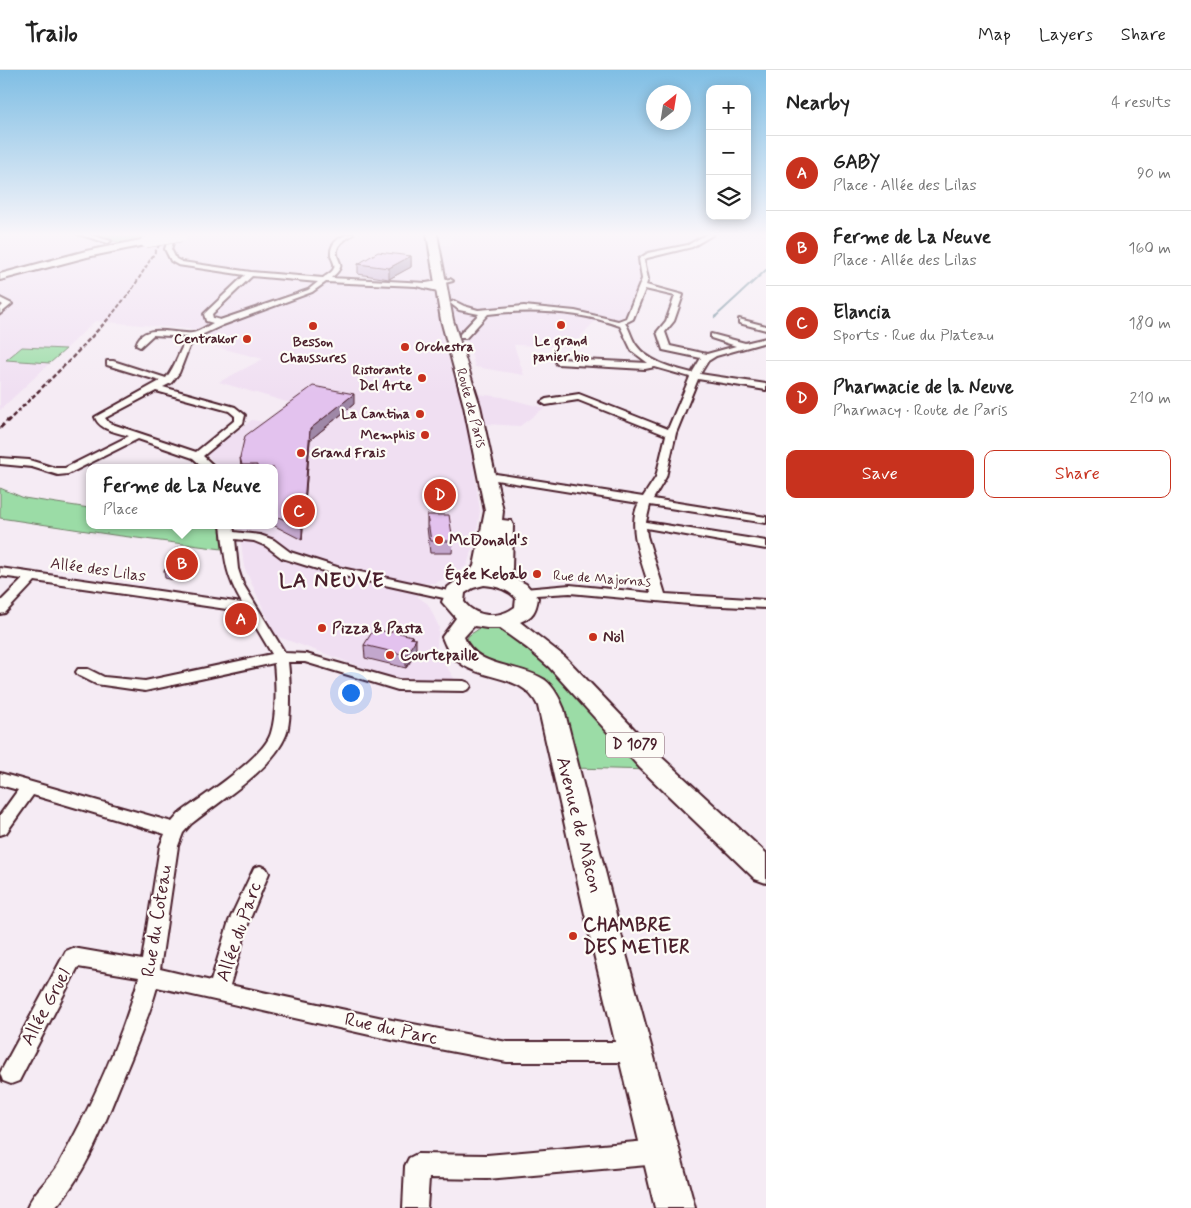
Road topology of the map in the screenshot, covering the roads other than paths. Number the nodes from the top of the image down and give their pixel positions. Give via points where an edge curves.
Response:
1 (236, 287) edge
2 (316, 287) edge
3 (428, 287) edge
4 (444, 287) edge
5 (447, 287) edge
6 (642, 287) edge
7 (647, 287) edge
8 (0, 300) edge
9 (449, 301) junction
10 (0, 312) edge
11 (481, 312) junction
12 (742, 321) dead end
13 (220, 323) junction
14 (619, 323) junction
15 (766, 328) edge
16 (194, 336) junction
17 (463, 336) junction
18 (714, 336) dead end
19 (766, 340) edge
20 (140, 345) dead end
21 (743, 345) junction
22 (708, 357) junction
23 (560, 362) dead end
24 (110, 363) dead end
25 (655, 364) junction
26 (695, 375) junction
27 (168, 381) junction
28 (766, 386) edge
29 (155, 388) junction
30 (546, 402) dead end
31 (671, 433) junction
32 (138, 435) junction
33 (197, 456) junction
34 (0, 461) edge
35 (206, 464) edge
36 (496, 477) junction
37 (646, 499) junction
38 (766, 520) edge
39 (640, 524) junction
40 (228, 530) edge
41 (766, 544) edge
42 (0, 572) edge
43 (32, 577) junction
44 (474, 580) junction
45 (504, 581) junction
46 (659, 597) junction
47 (766, 604) edge
48 (461, 606) junction
49 (249, 608) junction
50 (516, 609) junction
51 (0, 610) edge
52 (281, 657) junction
53 (84, 672) dead end
54 (464, 686) dead end
55 (0, 779) edge
56 (28, 787) junction
57 (0, 828) edge
58 (176, 830) junction
59 (766, 853) edge
60 (766, 870) edge
61 (260, 873) dead end
62 (150, 973) junction
63 (218, 991) junction
64 (636, 1052) junction
65 (11, 1073) dead end
66 (661, 1152) junction
67 (39, 1208) edge
68 (415, 1208) edge
69 (675, 1208) edge

1 - 13 street via 208,314 209,319
2 - 13 street
3 - 9 street
4 - 9 main road, Route de Paris
5 - 9 main road, Route de Paris
6 - 14 street via 629,319
7 - 22 street via 679,295 670,321 661,332 666,348
8 - 10 street via 8,304
9 - 11 street
9 - 11 street via 462,309
9 - 17 main road, Route de Paris
9 - 44 main road, Route de Paris via 494,511 484,567
11 - 14 street via 539,309
11 - 17 street
12 - 15 street
13 - 16 street
14 - 25 street via 634,348
16 - 20 street via 151,333
16 - 27 street
17 - 36 main road, Route de Paris
18 - 21 street
19 - 21 street
21 - 22 street
22 - 26 street, Rue de Majornas
23 - 25 street
24 - 27 street
25 - 26 street
26 - 28 street
26 - 31 street, Rue de Majornas
27 - 29 street
29 - 32 street via 100,417 106,425
29 - 33 street via 232,409 240,415 240,421
30 - 31 street via 579,397
31 - 37 street, Rue de Majornas via 661,478
32 - 33 street
32 - 34 street via 68,471 54,472 32,464
33 - 35 street
36 - 37 street
36 - 45 main road, Route de Paris via 504,510
37 - 38 street
37 - 39 street, Rue de Majornas
39 - 41 street
39 - 46 street, Rue de Majornas
40 - 48 street via 270,544 286,555
40 - 49 street via 236,584
42 - 43 street, Allée des Lilas
43 - 49 street, Allée des Lilas
43 - 51 street, Allée des Lilas
44 - 45 main road
44 - 48 main road via 460,586
45 - 50 main road via 512,584
46 - 47 street
46 - 50 street, Rue de Majornas via 570,589
48 - 50 main road via 490,622
48 - 64 main road, Avenue de Mâcon via 453,637 454,646 460,654 536,685 552,709
49 - 52 street
50 - 59 main road, D 1079 via 568,656 669,762
50 - 60 main road, D 1079 via 535,643 650,761
52 - 53 street via 144,686 101,681
52 - 54 street via 306,658 398,685
52 - 58 street, Rue du Coteau via 283,685 279,733 271,748 257,764 185,819
55 - 56 street
56 - 57 street
56 - 58 street
58 - 62 street, Rue du Coteau via 169,846
61 - 63 street, Allée du Parc via 239,921
62 - 63 street, Rue du Parc
62 - 65 street, Allée Gruel via 73,957
62 - 67 street, Rue du Coteau via 140,1012 87,1137 63,1181
63 - 64 street, Rue du Parc via 507,1052
64 - 66 main road, Avenue de Mâcon
66 - 68 street via 487,1167 417,1166
66 - 69 main road, Avenue de Mâcon

